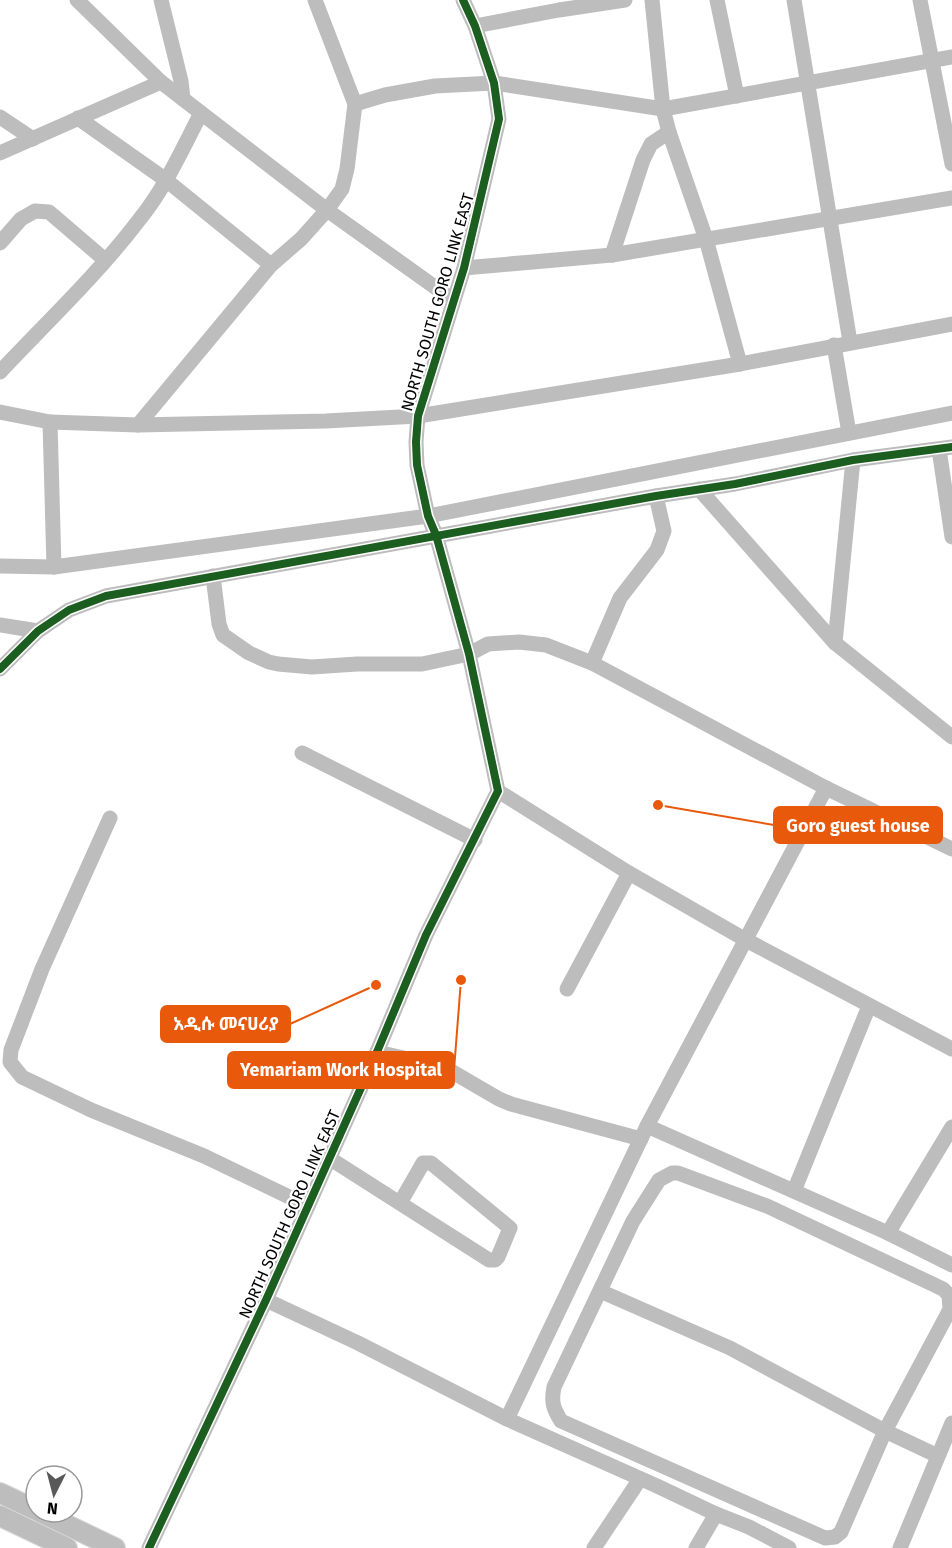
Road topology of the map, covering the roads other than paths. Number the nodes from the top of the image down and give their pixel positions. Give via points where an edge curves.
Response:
1 (77, 0) edge
2 (160, 0) edge
3 (315, 0) edge
4 (463, 0) edge
5 (625, 0) edge
6 (652, 0) edge
7 (717, 0) edge
8 (794, 0) edge
9 (920, 0) edge
10 (560, 5) edge
11 (475, 26) junction
12 (952, 57) edge
13 (932, 62) junction
14 (161, 82) junction
15 (494, 83) junction
16 (810, 84) junction
17 (737, 96) junction
18 (183, 99) junction
19 (356, 104) junction
20 (663, 109) junction
21 (201, 113) junction
22 (0, 117) edge
23 (78, 118) junction
24 (669, 132) junction
25 (33, 139) junction
26 (0, 153) edge
27 (952, 164) edge
28 (166, 180) junction
29 (952, 198) edge
30 (327, 210) junction
31 (830, 218) junction
32 (706, 239) junction
33 (0, 243) edge
34 (612, 255) junction
35 (105, 261) junction
36 (271, 265) junction
37 (464, 268) junction
38 (453, 300) junction
39 (952, 324) edge
40 (850, 342) junction
41 (834, 345) junction
42 (740, 364) junction
43 (0, 372) edge
44 (0, 412) edge
45 (952, 413) edge
46 (418, 416) junction
47 (50, 422) junction
48 (138, 425) junction
49 (849, 433) junction
50 (946, 448) edge
51 (853, 460) junction
52 (699, 489) junction
53 (656, 496) junction
54 (428, 516) junction
55 (436, 535) junction
56 (952, 537) edge
57 (0, 566) edge
58 (54, 567) junction
59 (213, 576) junction
60 (0, 624) edge
61 (38, 631) junction
62 (835, 643) junction
63 (469, 654) junction
64 (592, 663) junction
65 (0, 669) edge
66 (952, 737) edge
67 (302, 753) dead end
68 (826, 788) junction
69 (498, 791) junction
70 (111, 818) dead end
71 (475, 840) junction
72 (952, 849) edge
73 (629, 873) junction
74 (746, 940) junction
75 (567, 989) dead end
76 (869, 1006) junction
77 (952, 1049) edge
78 (377, 1052) junction
79 (952, 1127) edge
80 (644, 1132) junction
81 (329, 1158) junction
82 (794, 1191) junction
83 (400, 1203) junction
84 (308, 1206) junction
85 (888, 1233) junction
86 (952, 1265) edge
87 (600, 1291) junction
88 (266, 1300) junction
89 (507, 1419) junction
90 (952, 1423) edge
91 (885, 1431) junction
92 (938, 1456) junction
93 (640, 1479) junction
94 (0, 1493) edge
95 (24, 1504) edge
96 (716, 1514) junction
97 (0, 1516) edge
98 (44, 1524) edge
99 (65, 1524) edge
100 (45, 1543) edge
101 (67, 1548) edge
102 (115, 1548) edge
103 (149, 1548) edge
104 (594, 1548) edge
105 (696, 1548) edge
106 (789, 1548) edge
107 (900, 1548) edge

1 - 14 street
2 - 18 street
3 - 19 street
4 - 11 street, NORTH SOUTH GORO LINK EAST
5 - 10 street
6 - 20 street
7 - 17 street
8 - 16 street
9 - 13 street
10 - 11 street
11 - 15 street, NORTH SOUTH GORO LINK EAST
12 - 13 street
13 - 16 street
13 - 27 street
14 - 18 street
14 - 23 street
15 - 19 street via 435,86
15 - 20 street
15 - 37 street, NORTH SOUTH GORO LINK EAST via 500,120
16 - 17 street
16 - 31 street
17 - 20 street
18 - 21 street
19 - 30 street via 342,189
20 - 24 street
21 - 28 street
21 - 30 street
22 - 25 street
23 - 25 street
23 - 28 street
24 - 32 street
24 - 34 street via 651,144 643,160
25 - 26 street
28 - 35 street via 140,220
28 - 36 street
29 - 31 street
30 - 36 street
30 - 38 street
31 - 32 street
31 - 40 street
32 - 34 street
32 - 42 street
33 - 35 street via 21,219 35,211 49,212
34 - 37 street
35 - 43 street
36 - 48 street
37 - 38 street, NORTH SOUTH GORO LINK EAST
38 - 46 street, NORTH SOUTH GORO LINK EAST
39 - 40 street
40 - 41 street
41 - 42 street
41 - 49 street
42 - 46 street
44 - 47 street
45 - 49 street
46 - 48 street
46 - 54 street, NORTH SOUTH GORO LINK EAST via 417,465
47 - 48 street
47 - 58 street
49 - 54 street
50 - 51 street
50 - 56 street
51 - 52 street
51 - 62 street
52 - 53 street
52 - 62 street
53 - 55 street
53 - 64 street via 664,531 657,550 620,598
54 - 55 street, NORTH SOUTH GORO LINK EAST
54 - 58 street
55 - 59 street
55 - 63 street, NORTH SOUTH GORO LINK EAST
57 - 58 street
59 - 61 street via 106,596 69,609
59 - 63 street via 223,634 249,653 278,664 422,664
60 - 61 street
61 - 65 street
62 - 66 street
63 - 64 street via 488,644 519,642 546,645
63 - 69 street, NORTH SOUTH GORO LINK EAST
64 - 68 street
67 - 71 street
68 - 72 street
68 - 74 street
69 - 71 street, NORTH SOUTH GORO LINK EAST
69 - 73 street
70 - 84 street via 42,969 11,1050 12,1067 22,1077 81,1105 204,1156
71 - 78 street, NORTH SOUTH GORO LINK EAST via 426,934
73 - 74 street
73 - 75 street
74 - 76 street
74 - 80 street
76 - 77 street
76 - 82 street
78 - 80 street via 444,1067 511,1104
78 - 81 street, NORTH SOUTH GORO LINK EAST
79 - 85 street
80 - 82 street
80 - 89 street
81 - 83 street
81 - 84 street, NORTH SOUTH GORO LINK EAST
82 - 85 street
83 - 83 street via 423,1163 431,1163 510,1228 498,1257 492,1261
84 - 88 street, NORTH SOUTH GORO LINK EAST
85 - 86 street
87 - 91 street via 730,1348
87 - 91 street via 554,1387 551,1401 561,1420 825,1538 835,1538 842,1532
87 - 91 street via 633,1221 659,1180 672,1173 767,1206 943,1289 949,1295 948,1315
88 - 89 street
88 - 103 street, NORTH SOUTH GORO LINK EAST
89 - 93 street
90 - 92 street
91 - 92 street
92 - 107 street
93 - 96 street
93 - 104 street
94 - 95 main road
96 - 105 street
96 - 106 street
97 - 100 main road
98 - 100 street
99 - 102 main road
100 - 101 main road

